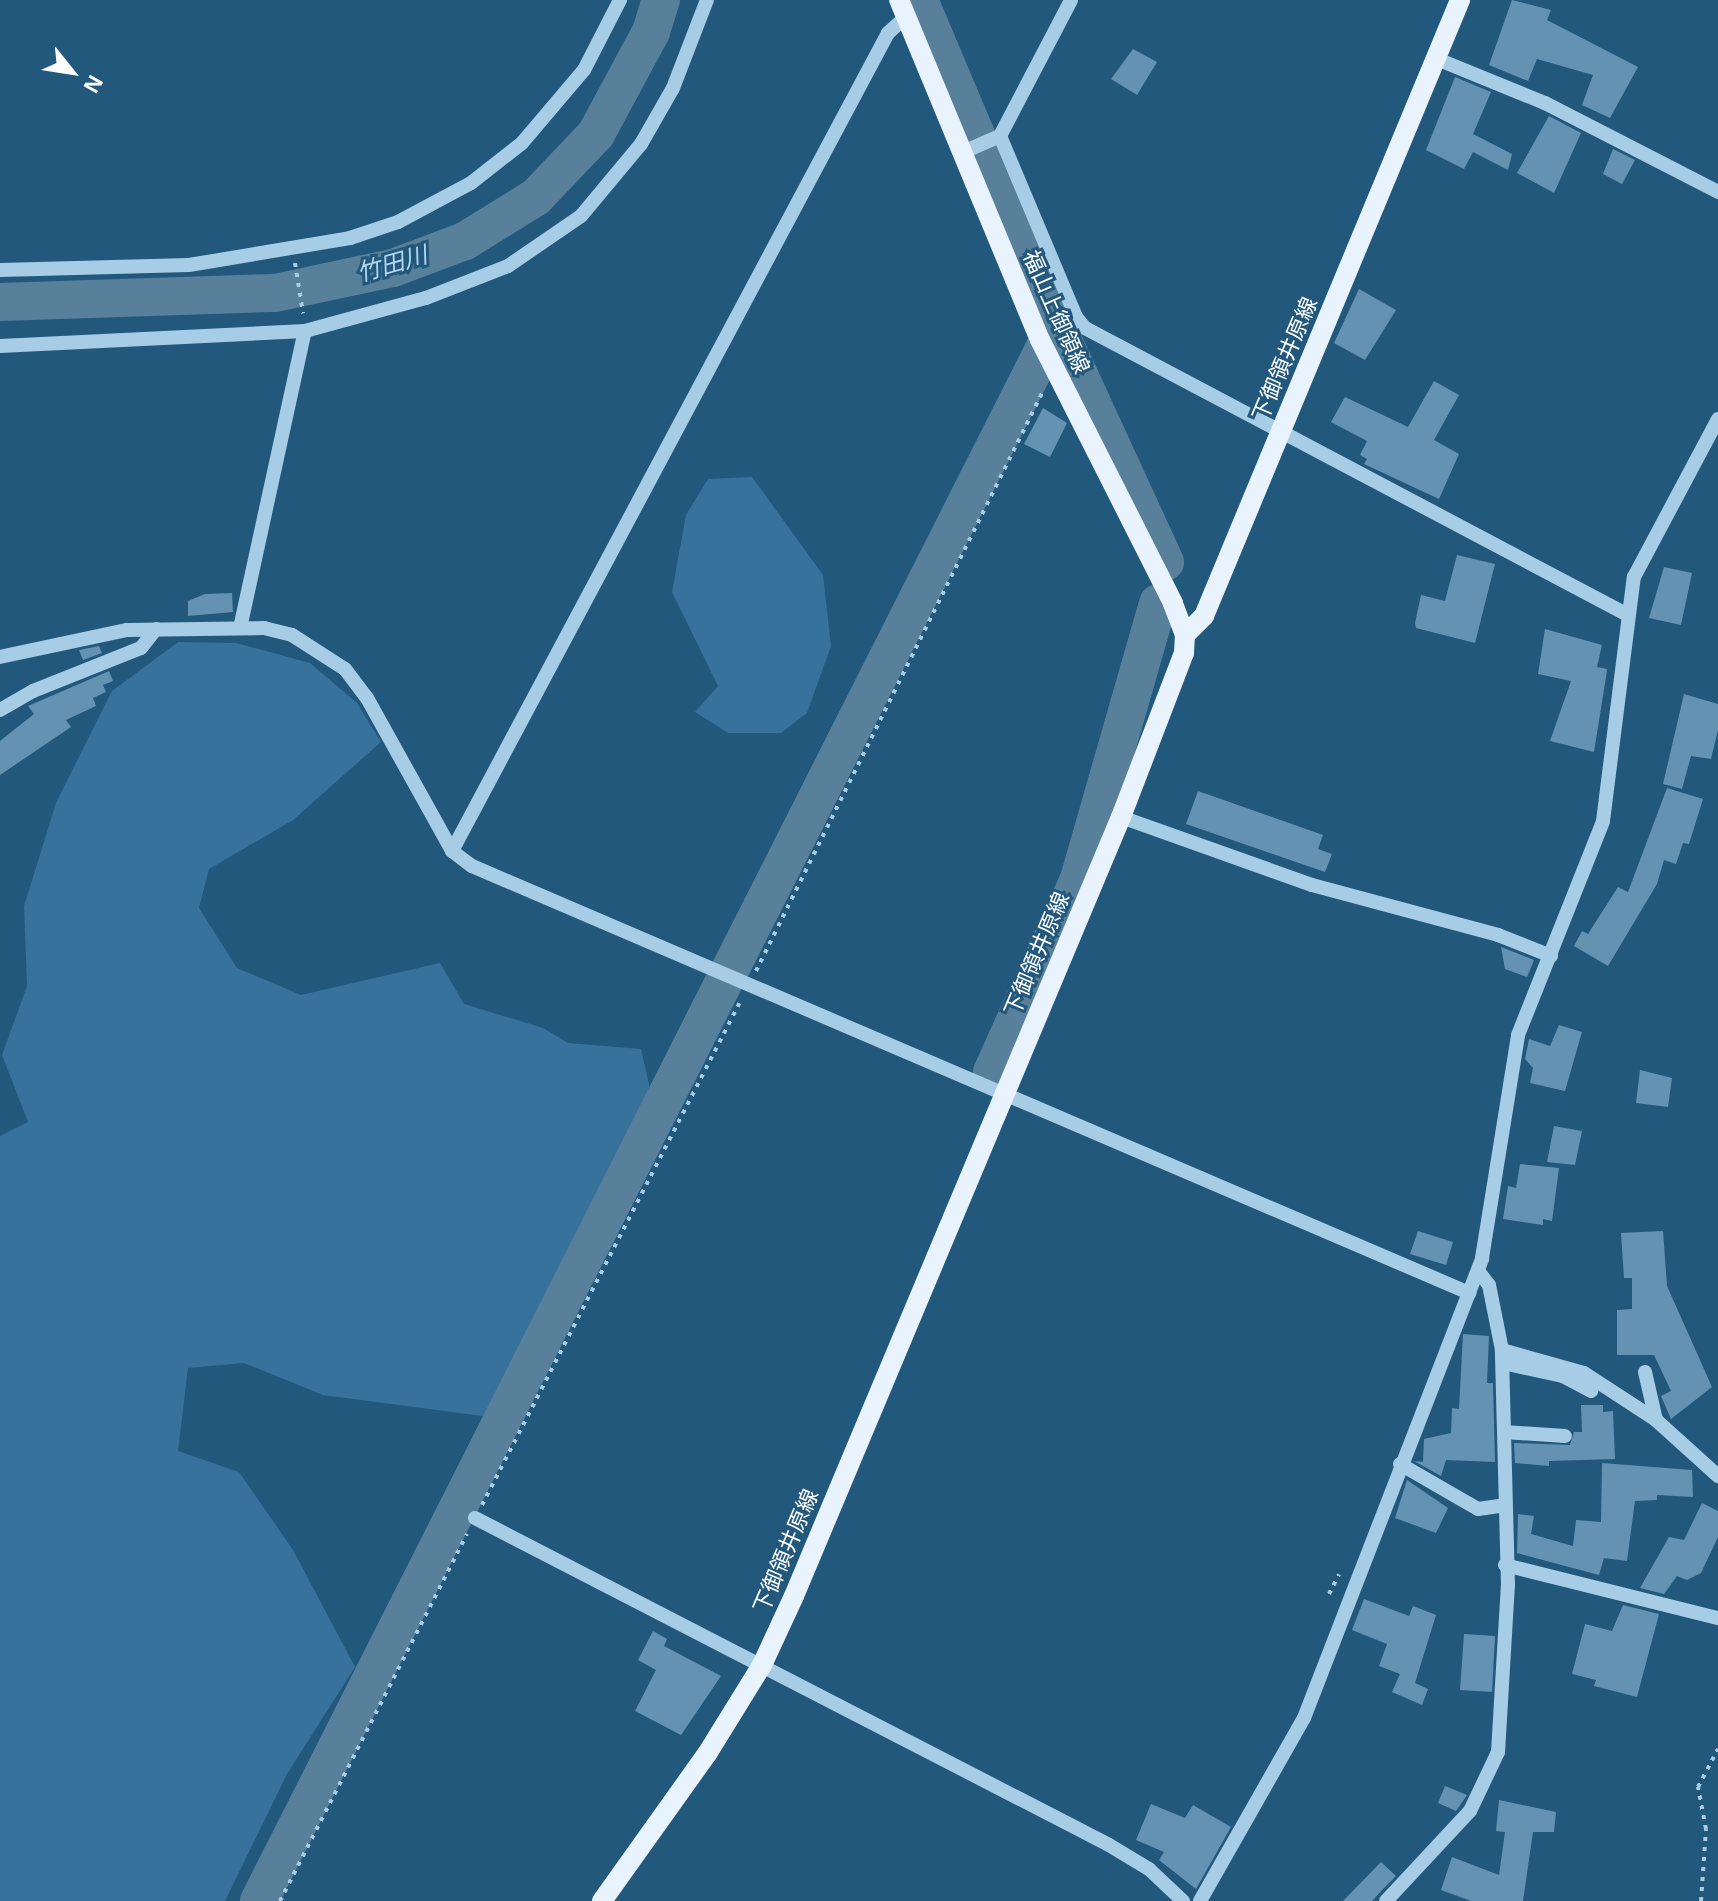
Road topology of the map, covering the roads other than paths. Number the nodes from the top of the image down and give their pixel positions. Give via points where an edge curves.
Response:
1 (620, 0) edge
2 (707, 0) edge
3 (1071, 0) edge
4 (1460, 0) edge
5 (903, 8) edge
6 (1437, 59) junction
7 (998, 137) junction
8 (965, 151) junction
9 (1718, 192) edge
10 (0, 270) edge
11 (305, 328) junction
12 (0, 346) edge
13 (1718, 419) edge
14 (1280, 432) junction
15 (1626, 614) junction
16 (240, 628) junction
17 (156, 629) junction
18 (1185, 635) junction
19 (0, 657) edge
20 (0, 710) edge
21 (1121, 817) junction
22 (452, 851) junction
23 (1551, 956) junction
24 (1003, 1095) junction
25 (1478, 1271) junction
26 (1469, 1293) junction
27 (1503, 1356) junction
28 (1645, 1372) dead end
29 (1591, 1391) dead end
30 (1656, 1420) junction
31 (1504, 1432) junction
32 (1565, 1436) dead end
33 (1400, 1464) junction
34 (1718, 1476) edge
35 (1505, 1505) junction
36 (475, 1518) road end
37 (1505, 1565) junction
38 (1718, 1618) edge
39 (762, 1665) junction
40 (1203, 1899) edge
41 (602, 1901) edge
42 (1183, 1901) edge
43 (1386, 1901) edge

1 - 10 street via 584,70 522,143 471,183 398,222 350,238 189,265
2 - 11 street via 673,88 641,144 581,216 508,266 426,298
3 - 7 street
4 - 6 main road, 下御領井原線
5 - 8 main road, 福山上御領線
5 - 22 street
6 - 9 street via 1545,103
6 - 14 main road, 下御領井原線
7 - 8 street
7 - 14 street via 1085,328
8 - 18 main road, 福山上御領線 via 1040,340
11 - 12 street
11 - 16 street
13 - 15 street via 1639,564
14 - 15 street
14 - 18 main road, 下御領井原線 via 1204,616
15 - 23 street via 1603,821
16 - 17 street
16 - 22 street via 292,635 345,669 367,698
17 - 19 street via 127,630
17 - 20 street via 141,648 33,691
18 - 21 main road, 下御領井原線 via 1180,673
21 - 23 street via 1312,885 1498,935
21 - 24 main road, 下御領井原線
22 - 24 street via 472,866
23 - 25 street via 1518,1035
24 - 26 street
24 - 39 main road, 下御領井原線
25 - 26 street
25 - 27 street via 1489,1285
26 - 33 street
27 - 29 street
27 - 30 street via 1584,1373
27 - 31 street
28 - 30 street
30 - 34 street
31 - 32 street
31 - 35 street
33 - 35 street via 1478,1509
33 - 40 street via 1304,1718
35 - 37 street
36 - 39 street
37 - 38 street
37 - 43 street via 1506,1672 1492,1772 1470,1811
39 - 41 main road, 下御領井原線 via 707,1754
39 - 42 street via 1109,1845 1149,1869

